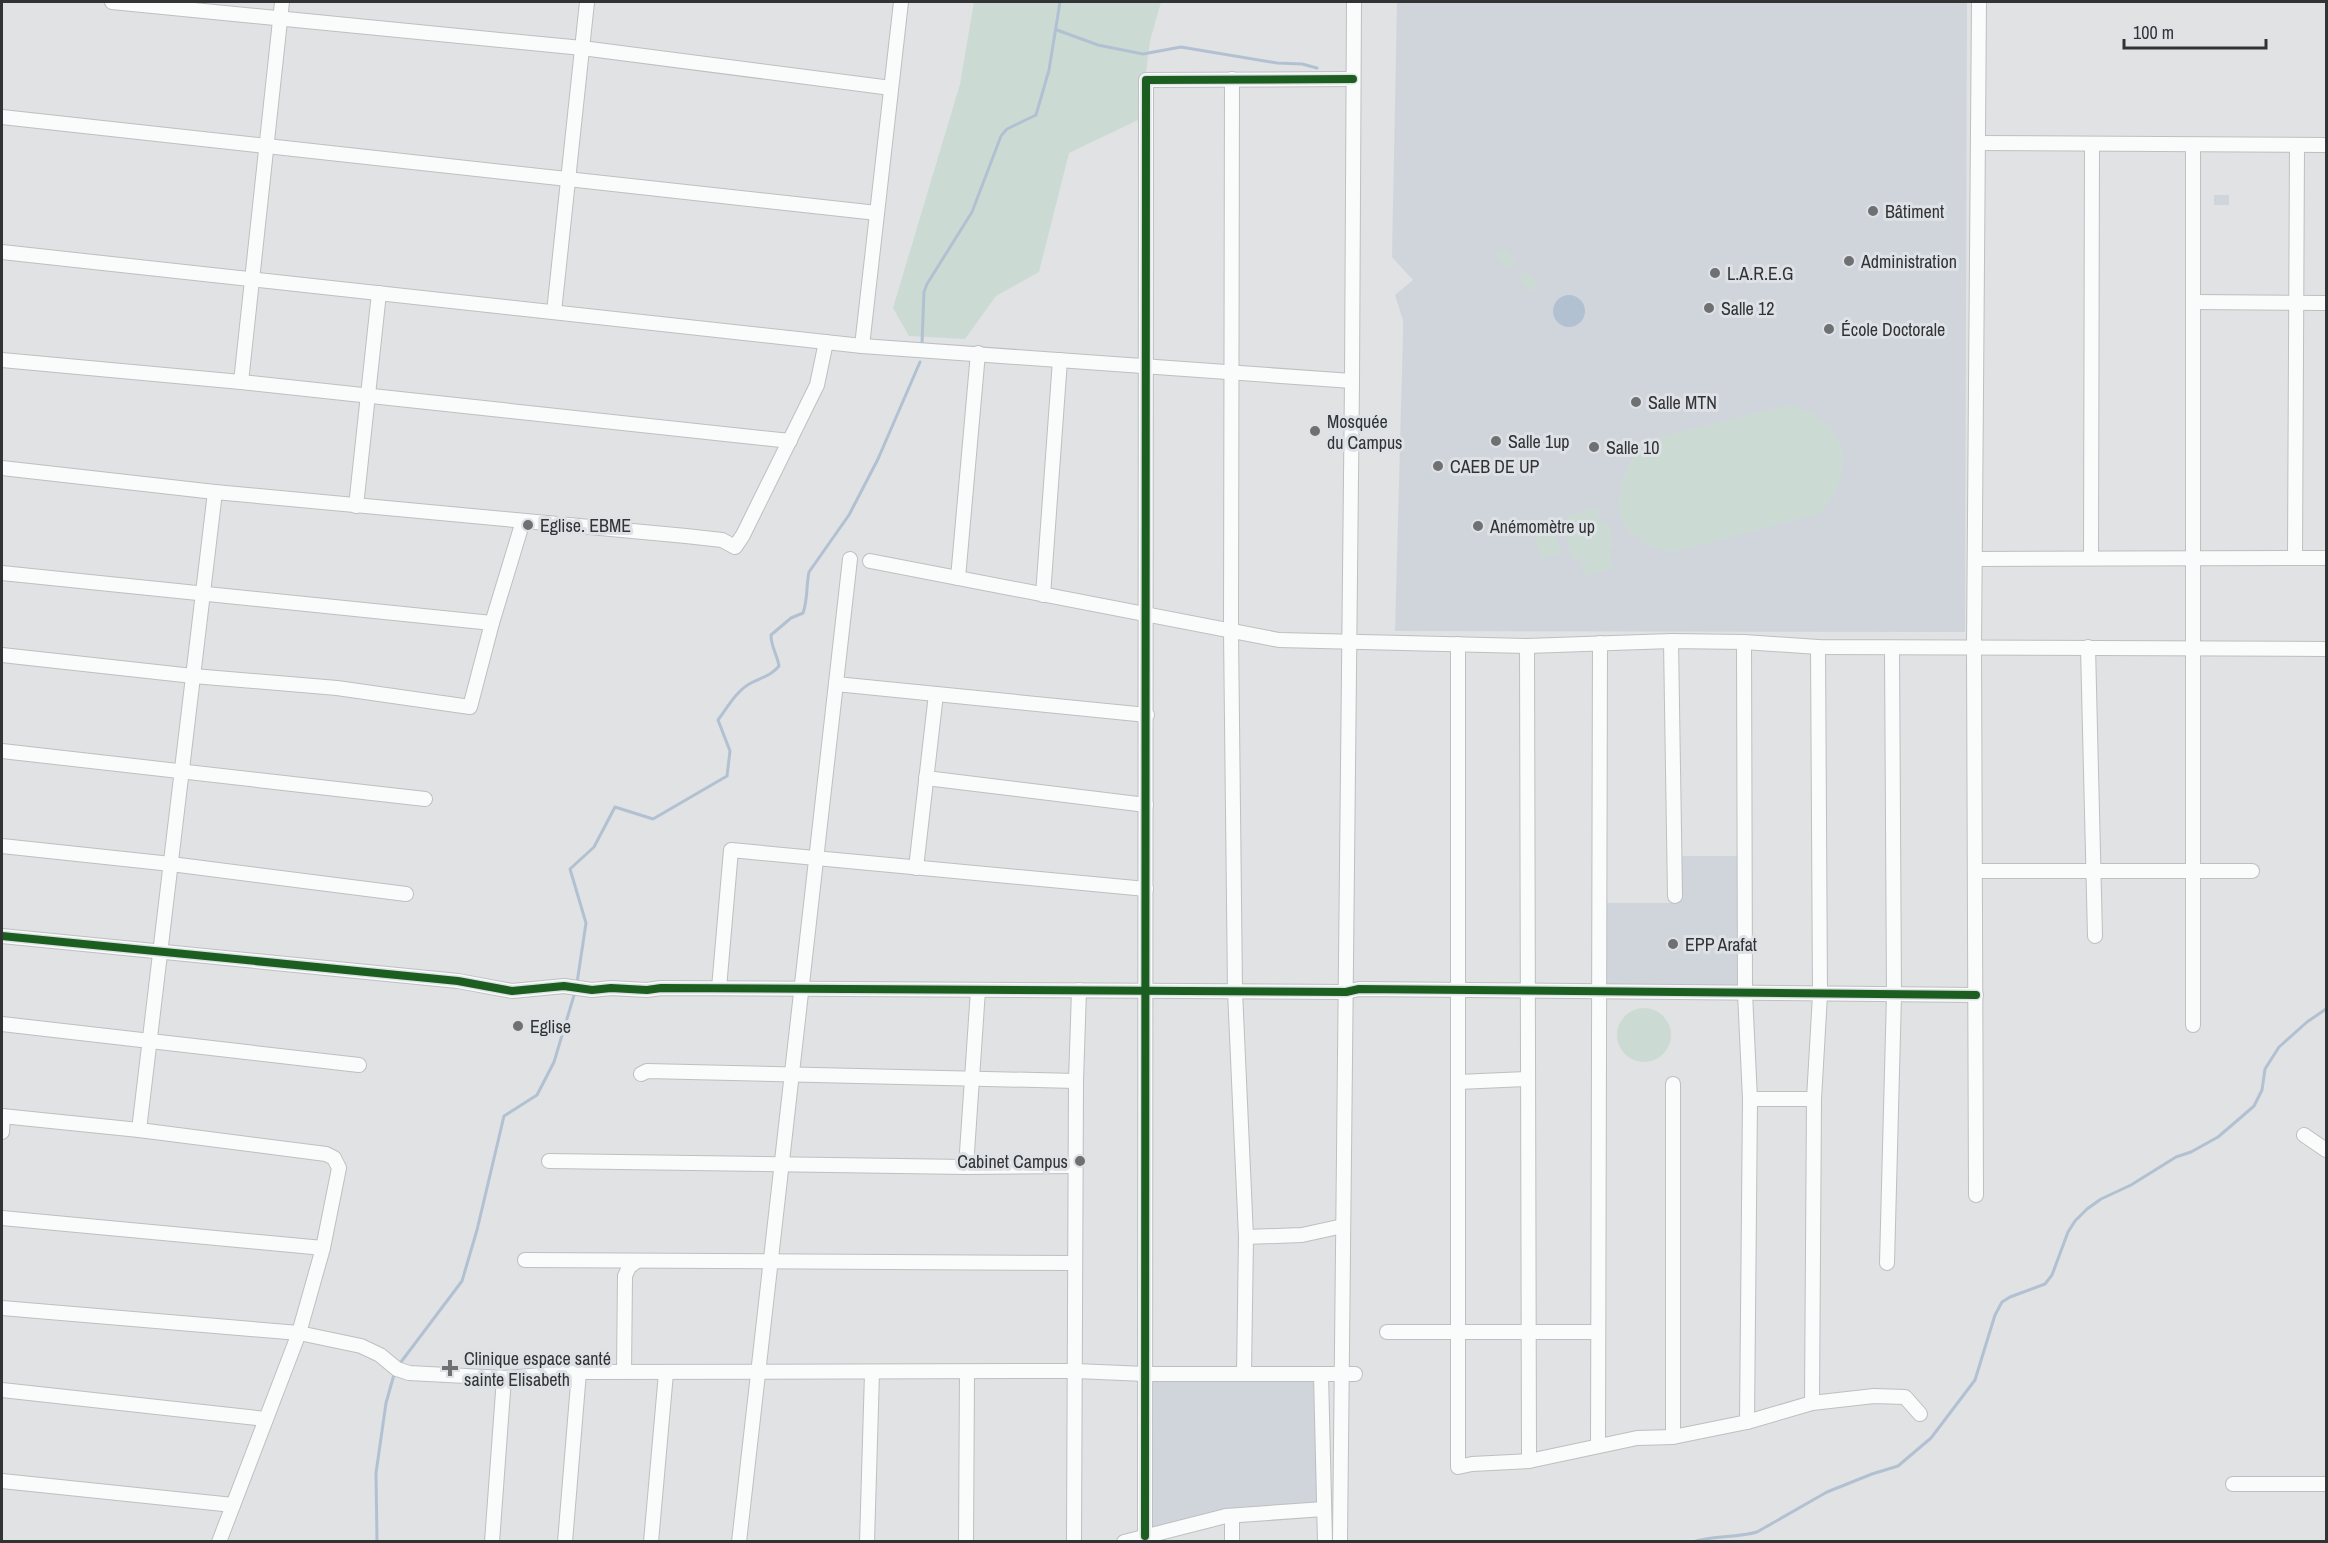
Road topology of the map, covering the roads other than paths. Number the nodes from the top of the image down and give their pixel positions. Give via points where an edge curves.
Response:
1 (112, 2) edge
2 (282, 2) edge
3 (587, 2) edge
4 (901, 2) edge
5 (1353, 2) edge
6 (1979, 2) edge
7 (280, 19) junction
8 (582, 48) junction
9 (1232, 79) junction
10 (1353, 79) junction
11 (891, 88) junction
12 (2, 117) edge
13 (1978, 143) junction
14 (2092, 144) junction
15 (2193, 144) junction
16 (2297, 145) junction
17 (2326, 145) edge
18 (266, 146) junction
19 (568, 179) junction
20 (877, 213) junction
21 (2, 252) edge
22 (252, 280) junction
23 (379, 293) junction
24 (2193, 302) junction
25 (2296, 303) junction
26 (2326, 303) edge
27 (554, 312) junction
28 (826, 342) junction
29 (862, 346) junction
30 (978, 353) junction
31 (2, 360) edge
32 (1060, 360) junction
33 (1147, 366) junction
34 (1232, 372) junction
35 (1352, 381) junction
36 (241, 382) junction
37 (367, 396) junction
38 (790, 441) junction
39 (2, 468) edge
40 (215, 492) junction
41 (356, 506) junction
42 (523, 521) junction
43 (2091, 558) junction
44 (2193, 558) junction
45 (2295, 558) junction
46 (2326, 558) edge
47 (850, 559) dead end
48 (1975, 559) junction
49 (870, 561) dead end
50 (2, 573) edge
51 (958, 578) junction
52 (203, 594) junction
53 (1043, 595) junction
54 (1147, 614) junction
55 (492, 623) junction
56 (1231, 631) junction
57 (1671, 641) junction
58 (1744, 642) junction
59 (1349, 643) junction
60 (1600, 643) junction
61 (1458, 644) junction
62 (1527, 646) junction
63 (1818, 647) junction
64 (1974, 647) junction
65 (2088, 647) junction
66 (1892, 648) junction
67 (2193, 648) junction
68 (2326, 649) edge
69 (2, 655) edge
70 (193, 676) junction
71 (836, 684) junction
72 (936, 694) junction
73 (1147, 715) junction
74 (2, 751) edge
75 (182, 771) junction
76 (926, 778) junction
77 (425, 799) dead end
78 (1146, 805) junction
79 (2, 846) edge
80 (817, 858) junction
81 (171, 864) junction
82 (916, 868) junction
83 (1975, 871) junction
84 (2093, 871) junction
85 (2193, 871) junction
86 (2252, 871) dead end
87 (1146, 889) junction
88 (406, 894) dead end
89 (1675, 896) dead end
90 (2, 936) edge
91 (2095, 936) dead end
92 (160, 953) junction
93 (719, 988) junction
94 (802, 989) junction
95 (978, 990) junction
96 (1079, 990) junction
97 (1458, 990) junction
98 (1528, 990) junction
99 (1146, 991) junction
100 (1235, 991) junction
101 (1599, 991) junction
102 (1346, 992) junction
103 (1745, 993) junction
104 (1820, 995) junction
105 (1894, 995) junction
106 (1976, 995) junction
107 (2, 1024) edge
108 (2193, 1025) dead end
109 (150, 1041) junction
110 (359, 1065) dead end
111 (640, 1074) dead end
112 (792, 1074) junction
113 (972, 1078) junction
114 (1528, 1079) junction
115 (1076, 1081) junction
116 (1458, 1082) junction
117 (1673, 1084) dead end
118 (1750, 1099) junction
119 (1814, 1099) junction
120 (2, 1116) edge
121 (140, 1130) junction
122 (2, 1131) edge
123 (2304, 1135) dead end
124 (2326, 1150) edge
125 (549, 1161) dead end
126 (782, 1164) junction
127 (1076, 1166) junction
128 (966, 1167) junction
129 (1977, 1195) dead end
130 (2, 1218) edge
131 (1343, 1226) junction
132 (1246, 1237) junction
133 (323, 1248) junction
134 (525, 1260) dead end
135 (636, 1261) junction
136 (771, 1262) junction
137 (1074, 1263) junction
138 (1887, 1263) dead end
139 (2, 1308) edge
140 (1388, 1332) dead end
141 (1458, 1332) junction
142 (1528, 1332) junction
143 (1598, 1332) junction
144 (299, 1333) junction
145 (1076, 1371) junction
146 (579, 1372) junction
147 (624, 1372) junction
148 (666, 1372) junction
149 (872, 1372) junction
150 (967, 1372) junction
151 (759, 1373) junction
152 (1145, 1374) junction
153 (1244, 1374) junction
154 (1322, 1374) junction
155 (1348, 1374) junction
156 (504, 1378) junction
157 (2, 1390) edge
158 (1812, 1403) junction
159 (1920, 1414) dead end
160 (266, 1419) junction
161 (1747, 1422) junction
162 (1673, 1437) junction
163 (1598, 1446) junction
164 (1528, 1461) junction
165 (2, 1481) edge
166 (2233, 1484) dead end
167 (2326, 1484) edge
168 (233, 1505) junction
169 (1324, 1509) junction
170 (1232, 1515) junction
171 (1145, 1536) junction
172 (219, 1542) edge
173 (492, 1542) edge
174 (565, 1542) edge
175 (651, 1542) edge
176 (740, 1542) edge
177 (867, 1542) edge
178 (966, 1542) edge
179 (1074, 1542) edge
180 (1124, 1542) edge
181 (1232, 1542) edge
182 (1325, 1542) edge
183 (1340, 1542) edge

1 - 7 street
2 - 7 street
3 - 8 street
4 - 11 street
5 - 10 street
6 - 13 street
7 - 8 street
7 - 18 street
8 - 11 street
8 - 19 street
9 - 10 street
9 - 33 street via 1146,80
9 - 34 street
10 - 35 street
11 - 20 street
12 - 18 street
13 - 14 street
13 - 48 street
14 - 15 street
14 - 43 street
15 - 16 street
15 - 24 street
16 - 17 street
16 - 25 street
18 - 19 street
18 - 22 street
19 - 20 street
19 - 27 street
20 - 29 street
21 - 22 street
22 - 23 street
22 - 36 street
23 - 27 street
23 - 37 street
24 - 25 street
24 - 44 street
25 - 26 street
25 - 45 street
27 - 28 street
28 - 29 street
28 - 38 street via 817,385
29 - 30 street
30 - 32 street
30 - 51 street
31 - 36 street
32 - 33 street
32 - 53 street
33 - 34 street
33 - 54 street
34 - 35 street
34 - 56 street
35 - 59 street
36 - 37 street
37 - 38 street
37 - 41 street
38 - 42 street via 735,547 722,540
39 - 40 street
40 - 41 street
40 - 52 street
41 - 42 street
42 - 55 street
43 - 44 street
43 - 48 street
44 - 45 street
44 - 67 street
45 - 46 street
47 - 71 street
48 - 64 street
49 - 51 street
50 - 52 street
51 - 53 street
52 - 55 street
52 - 70 street
53 - 54 street
54 - 56 street
54 - 73 street
55 - 70 street via 470,707 327,687
56 - 59 street via 1279,640
56 - 100 street
57 - 58 street
57 - 60 street
57 - 89 street
58 - 63 street
58 - 103 street
59 - 61 street
59 - 102 street
60 - 62 street
60 - 101 street
61 - 62 street
61 - 97 street
62 - 98 street
63 - 66 street
63 - 104 street
64 - 65 street
64 - 66 street
64 - 83 street
65 - 67 street
65 - 84 street
66 - 105 street
67 - 68 street
67 - 85 street
69 - 70 street
70 - 75 street
71 - 72 street
71 - 80 street
72 - 73 street
72 - 76 street
73 - 78 street
74 - 75 street
75 - 77 street
75 - 81 street
76 - 78 street
76 - 82 street
78 - 87 street
79 - 81 street
80 - 82 street
80 - 93 street via 730,850
80 - 94 street
81 - 88 street
81 - 92 street
82 - 87 street
83 - 84 street
83 - 106 street
84 - 85 street
84 - 91 street
85 - 86 street
85 - 108 street
87 - 99 street
90 - 92 street
92 - 93 street via 458,981 512,991 564,986
92 - 109 street
93 - 94 street
94 - 95 street
94 - 112 street
95 - 96 street
95 - 113 street
96 - 99 street
96 - 115 street
97 - 98 street
97 - 102 street via 1359,988
97 - 116 street
98 - 101 street
98 - 114 street
99 - 100 street
99 - 152 street
100 - 102 street
100 - 132 street
101 - 103 street
101 - 143 street
102 - 131 street
103 - 104 street
103 - 118 street
104 - 105 street
104 - 119 street
105 - 106 street
105 - 138 street
106 - 129 street
107 - 109 street
109 - 110 street
109 - 121 street
111 - 112 street
112 - 113 street
112 - 126 street
113 - 115 street
113 - 128 street
114 - 116 street
114 - 142 street
115 - 127 street
116 - 141 street
117 - 162 street
118 - 119 street
118 - 161 street
119 - 158 street
120 - 121 street
120 - 122 street
121 - 133 street via 334,1158 339,1168
123 - 124 street
125 - 126 street
126 - 128 street
126 - 136 street
127 - 128 street
127 - 137 street
130 - 133 street
131 - 132 street via 1302,1235
131 - 155 street
132 - 153 street
133 - 144 street
134 - 135 street
135 - 136 street
135 - 147 street via 625,1276
136 - 137 street
136 - 151 street
137 - 145 street
139 - 144 street
140 - 141 street
141 - 142 street
141 - 164 street via 1458,1467
142 - 143 street
142 - 164 street
143 - 163 street
144 - 156 street via 361,1346 402,1372
144 - 160 street
145 - 150 street
145 - 152 street
145 - 179 street
146 - 147 street
146 - 156 street
146 - 174 street
147 - 148 street
148 - 151 street
148 - 175 street
149 - 150 street
149 - 151 street
149 - 177 street
150 - 178 street
151 - 176 street
152 - 153 street
152 - 171 street
153 - 154 street
154 - 155 street
154 - 169 street
155 - 183 street
156 - 173 street
157 - 160 street
158 - 159 street via 1905,1397
158 - 161 street
160 - 168 street
161 - 162 street
162 - 163 street via 1637,1438
163 - 164 street
165 - 168 street
166 - 167 street
168 - 172 street
169 - 170 street
169 - 182 street
170 - 171 street
170 - 181 street
171 - 180 street

